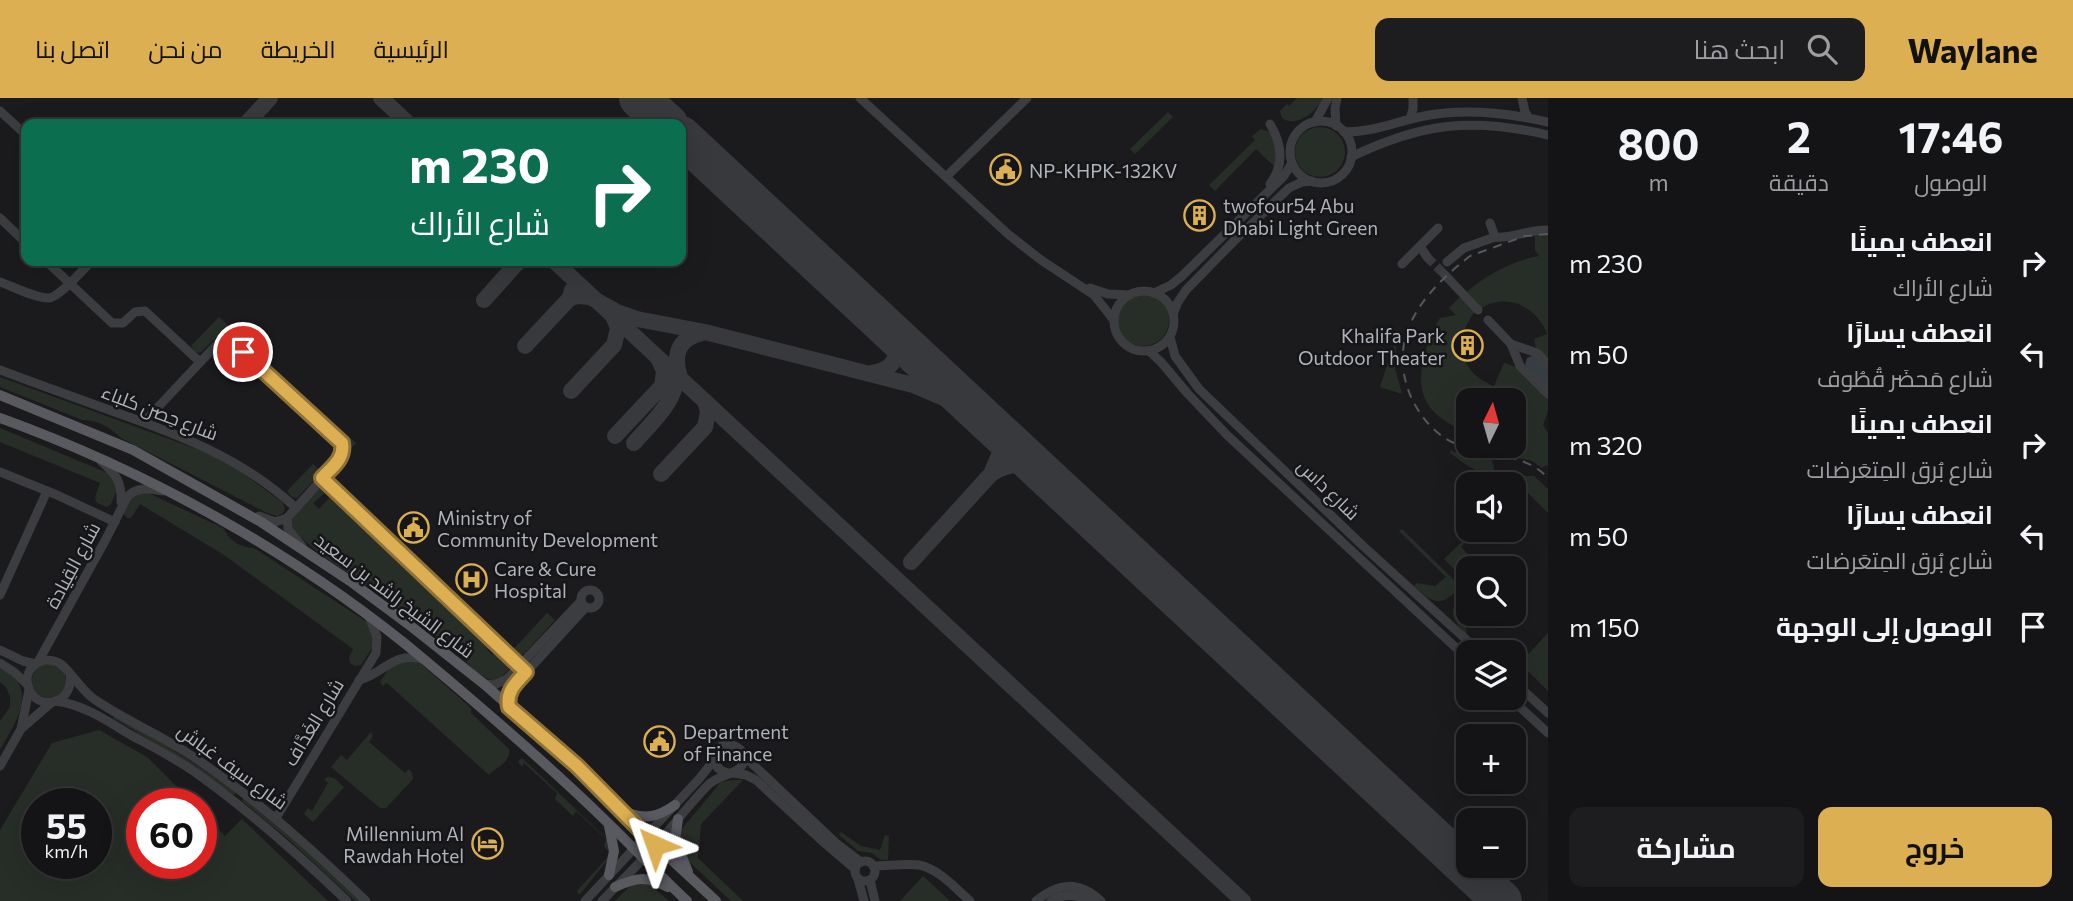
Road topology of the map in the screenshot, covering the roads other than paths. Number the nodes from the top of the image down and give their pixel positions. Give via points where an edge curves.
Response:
1 (860, 98) edge
2 (866, 98) edge
3 (1027, 98) edge
4 (1328, 98) edge
5 (1337, 98) edge
6 (1413, 98) edge
7 (1522, 101) edge
8 (0, 111) edge
9 (1508, 114) junction
10 (1529, 118) junction
11 (1410, 120) junction
12 (1315, 122) junction
13 (1548, 122) edge
14 (1270, 124) dead end
15 (1340, 129) junction
16 (21, 130) edge
17 (1548, 135) edge
18 (1351, 157) junction
19 (1292, 163) junction
20 (950, 174) junction
21 (1311, 181) junction
22 (1256, 203) junction
23 (0, 218) edge
24 (1490, 223) dead end
25 (1438, 228) dead end
26 (1548, 230) edge
27 (1495, 237) junction
28 (21, 238) edge
29 (1420, 246) junction
30 (1427, 257) tunnel mouth
31 (1447, 262) dead end
32 (1402, 264) dead end
33 (51, 266) edge
34 (87, 266) edge
35 (1444, 274) tunnel mouth
36 (0, 282) edge
37 (69, 283) junction
38 (1154, 293) junction
39 (1129, 295) junction
40 (1478, 310) dead end
41 (1173, 314) junction
42 (1113, 319) junction
43 (1488, 320) dead end
44 (1170, 337) junction
45 (1511, 344) junction
46 (1149, 351) junction
47 (200, 362) junction
48 (1548, 364) edge
49 (0, 370) edge
50 (1548, 394) edge
51 (0, 395) edge
52 (0, 418) edge
53 (144, 422) junction
54 (97, 458) junction
55 (0, 472) edge
56 (322, 478) junction
57 (47, 491) junction
58 (168, 492) junction
59 (121, 507) junction
60 (234, 507) junction
61 (296, 508) junction
62 (287, 518) junction
63 (115, 522) junction
64 (308, 552) junction
65 (0, 595) edge
66 (584, 604) dead end
67 (370, 619) junction
68 (53, 638) junction
69 (1467, 640) edge
70 (1456, 648) edge
71 (0, 650) edge
72 (424, 659) junction
73 (57, 661) junction
74 (0, 663) edge
75 (37, 663) junction
76 (523, 669) junction
77 (70, 674) junction
78 (359, 680) junction
79 (484, 684) junction
80 (29, 687) junction
81 (1526, 693) edge
82 (54, 702) junction
83 (509, 707) junction
84 (1523, 710) edge
85 (1548, 713) edge
86 (21, 729) junction
87 (1548, 733) edge
88 (744, 756) junction
89 (714, 760) junction
90 (0, 765) edge
91 (730, 773) junction
92 (675, 805) junction
93 (622, 810) junction
94 (276, 818) junction
95 (678, 819) junction
96 (608, 823) junction
97 (646, 836) junction
98 (655, 845) junction
99 (633, 849) junction
100 (643, 859) junction
101 (873, 866) junction
102 (896, 866) junction
103 (858, 870) junction
104 (609, 875) junction
105 (691, 877) junction
106 (872, 878) junction
107 (615, 887) junction
108 (683, 897) edge
109 (347, 901) edge
110 (366, 901) edge
111 (585, 901) edge
112 (602, 901) edge
113 (716, 901) edge
114 (864, 901) edge
115 (875, 901) edge
116 (970, 901) edge
117 (1036, 901) edge
118 (1051, 901) edge
119 (1090, 901) edge
120 (1101, 901) edge

1 - 42 street via 1009,235 1094,295
2 - 20 street
3 - 20 street
4 - 12 street
5 - 15 street
6 - 11 street
7 - 9 street
7 - 10 street
8 - 16 street
9 - 10 street
9 - 11 street via 1443,113
10 - 13 street
11 - 15 street via 1369,132
12 - 15 street
12 - 19 street via 1294,137
14 - 22 street via 1279,141 1281,161 1274,180
15 - 18 street via 1351,146
17 - 18 street via 1456,124 1377,144
18 - 21 street via 1337,178
19 - 21 street
19 - 22 street
20 - 39 street via 1027,244 1082,283 1108,294
21 - 41 street via 1289,188 1242,233 1186,290
22 - 38 street via 1182,276
23 - 28 street
24 - 27 street
25 - 29 street
26 - 27 street
27 - 31 street via 1464,248
29 - 30 street
29 - 32 street
33 - 37 street
34 - 37 street
35 - 40 street
36 - 37 street via 51,299
37 - 47 street via 111,323 123,323 135,312 145,311
38 - 39 street
38 - 41 street via 1166,301
39 - 42 street via 1118,305
41 - 44 street
42 - 46 street via 1125,345
43 - 45 street
44 - 46 street
44 - 69 street, شارع داس via 1175,356 1199,388
45 - 48 street via 1537,353
45 - 50 street via 1520,366
46 - 70 street, شارع داس via 1227,435
47 - 53 street
47 - 56 street via 222,339 229,339 342,443 341,458
49 - 53 street, شارع حِصن كلباء
51 - 60 main road, شارع الشيخ راشد بن سعيد via 133,450
52 - 54 main road, شارع الشيخ راشد بن سعيد
53 - 61 street, شارع حِصن كلباء via 239,464
54 - 58 main road, شارع الشيخ راشد بن سعيد
54 - 59 street, شارع القِيادة via 120,482
55 - 57 street
56 - 61 street
56 - 76 street
57 - 63 street
57 - 65 street
58 - 59 street, شارع القِيادة via 137,489
58 - 67 main road, شارع الشيخ راشد بن سعيد via 249,535
59 - 63 street, شارع القِيادة
60 - 62 street via 271,521
60 - 64 main road, شارع الشيخ راشد بن سعيد
61 - 62 street
62 - 64 street via 290,532
63 - 68 street, شارع القِيادة
64 - 79 main road, شارع الشيخ راشد بن سعيد
66 - 76 street
67 - 72 main road, شارع الشيخ راشد بن سعيد
67 - 78 street, شارع الغَدَّاف via 377,649
68 - 73 street, شارع القِيادة
68 - 75 street, شارع القِيادة
71 - 75 street
72 - 78 street, شارع الغَدَّاف via 397,659
72 - 96 main road, شارع الشيخ راشد بن سعيد
73 - 75 street
73 - 77 street
74 - 80 street
75 - 80 street via 29,673
76 - 79 street via 501,683
76 - 83 street via 511,689
77 - 82 street via 67,692
77 - 94 street, شارع سيف غباش via 96,701 187,752
78 - 94 street, شارع الغَدَّاف
79 - 83 main road, شارع الشيخ راشد بن سعيد
80 - 82 street via 41,701
80 - 86 street
81 - 85 street
82 - 86 street
82 - 109 street, شارع سيف غباش via 88,710 199,775 274,834
83 - 93 main road, شارع الشيخ راشد بن سعيد
84 - 87 street
86 - 90 street
88 - 89 street via 730,743 717,749
88 - 91 street via 742,765
88 - 103 street
89 - 91 street via 718,769
89 - 92 street
91 - 95 street via 707,786
91 - 103 street via 756,780
92 - 93 main road via 646,817
92 - 97 street
93 - 97 main road, شارع الشيخ راشد بن سعيد
94 - 110 street, شارع سيف غباش
95 - 98 street
95 - 105 main road via 675,840
96 - 99 main road, شارع الشيخ راشد بن سعيد
96 - 104 main road via 614,851
97 - 98 main road, شارع الشيخ راشد بن سعيد
97 - 99 street
98 - 100 street
98 - 105 main road, شارع الشيخ راشد بن سعيد
99 - 100 main road, شارع الشيخ راشد بن سعيد
99 - 104 street
100 - 107 street
100 - 108 main road, شارع الشيخ راشد بن سعيد
101 - 102 street
101 - 103 street via 868,862
101 - 106 street
102 - 106 street
102 - 116 street via 926,867
103 - 106 street via 863,881
103 - 114 street
104 - 111 street
105 - 113 main road, شارع الشيخ راشد بن سعيد
106 - 115 street
107 - 108 main road via 649,879
107 - 112 street
117 - 120 street via 1062,886 1091,892
118 - 119 street via 1065,895

